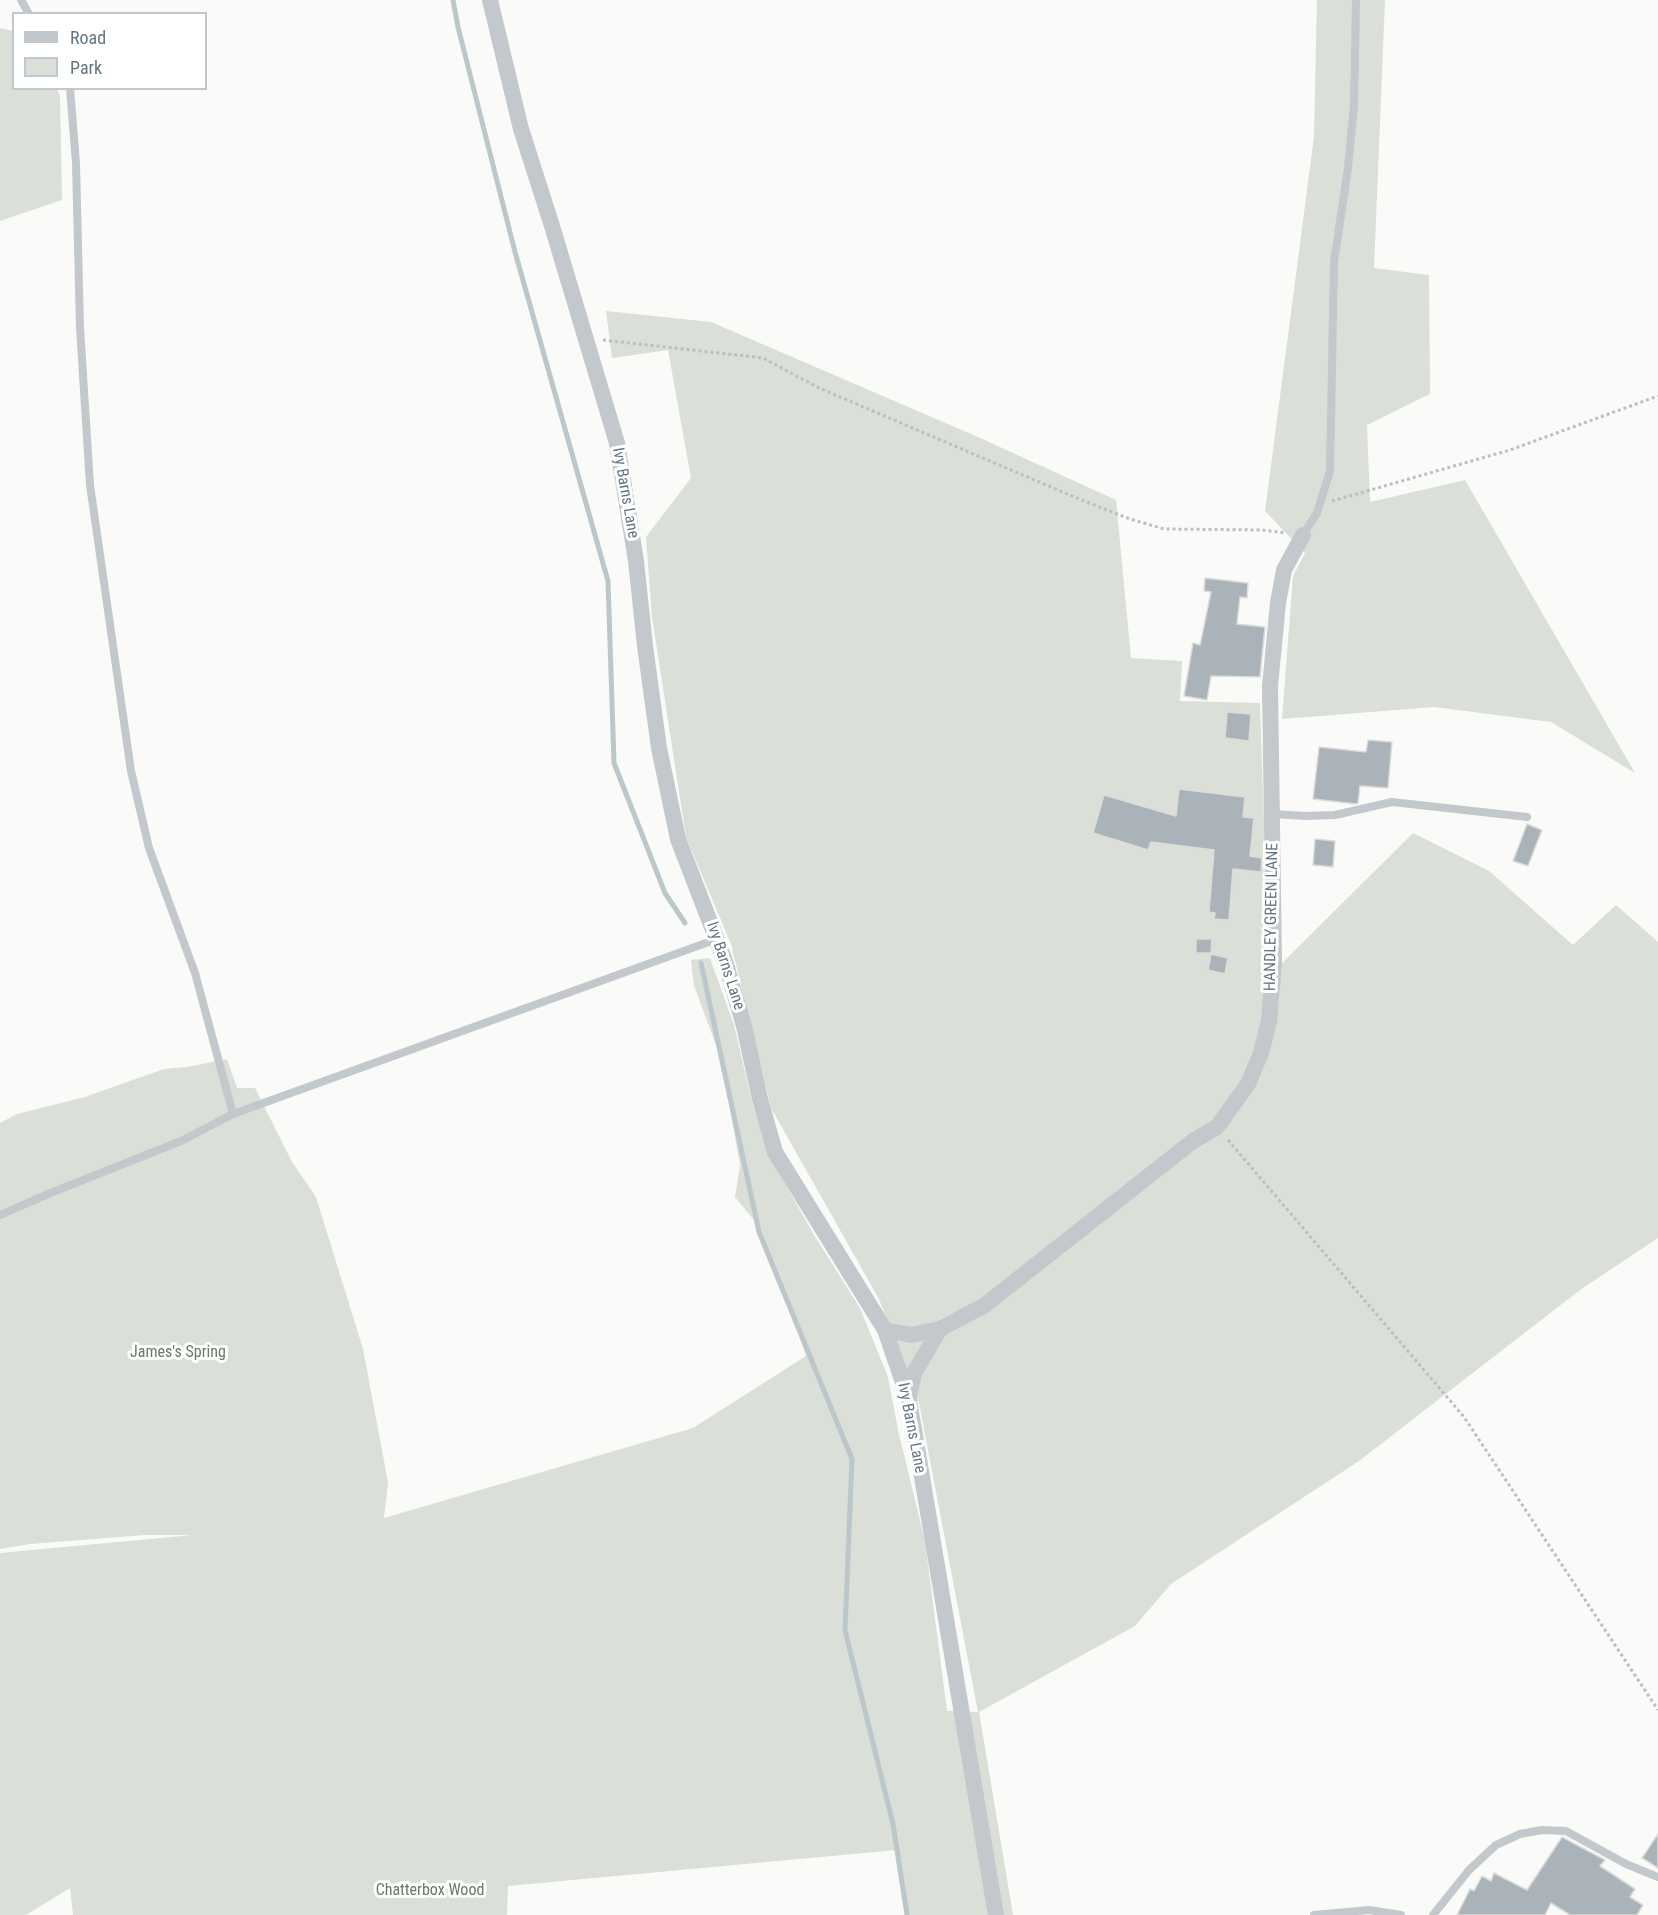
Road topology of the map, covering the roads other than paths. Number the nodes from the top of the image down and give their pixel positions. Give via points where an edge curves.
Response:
1 (490, 0) edge
2 (1356, 0) edge
3 (70, 90) edge
4 (1303, 535) joint
5 (1273, 814) junction
6 (1527, 817) dead end
7 (717, 939) junction
8 (233, 1114) junction
9 (0, 1215) edge
10 (940, 1329) junction
11 (885, 1330) junction
12 (909, 1400) junction
13 (1658, 1877) edge
14 (996, 1915) edge
15 (1314, 1915) edge
16 (1401, 1915) edge
17 (1433, 1915) edge

1 - 7 street, Ivy Barns Lane via 521,129 617,443 659,748 678,839
2 - 4 lane via 1354,106 1334,262 1330,471 1317,513
3 - 8 lane via 90,485 132,771 149,848 195,974
4 - 5 street, HANDLEY GREEN LANE via 1284,570 1278,603 1270,686
5 - 6 lane via 1335,815 1392,802
5 - 10 street, HANDLEY GREEN LANE via 1274,963 1269,1021 1248,1084 1217,1127 1193,1141 985,1305
7 - 8 lane
7 - 11 street, Ivy Barns Lane via 744,1026 775,1152
8 - 9 lane via 181,1141
10 - 11 street, HANDLEY GREEN LANE via 911,1335
10 - 12 street via 914,1373
11 - 12 street, Ivy Barns Lane
12 - 14 street, Ivy Barns Lane
13 - 17 lane via 1566,1831 1542,1830 1520,1834 1496,1845 1469,1870
15 - 16 lane via 1369,1910

